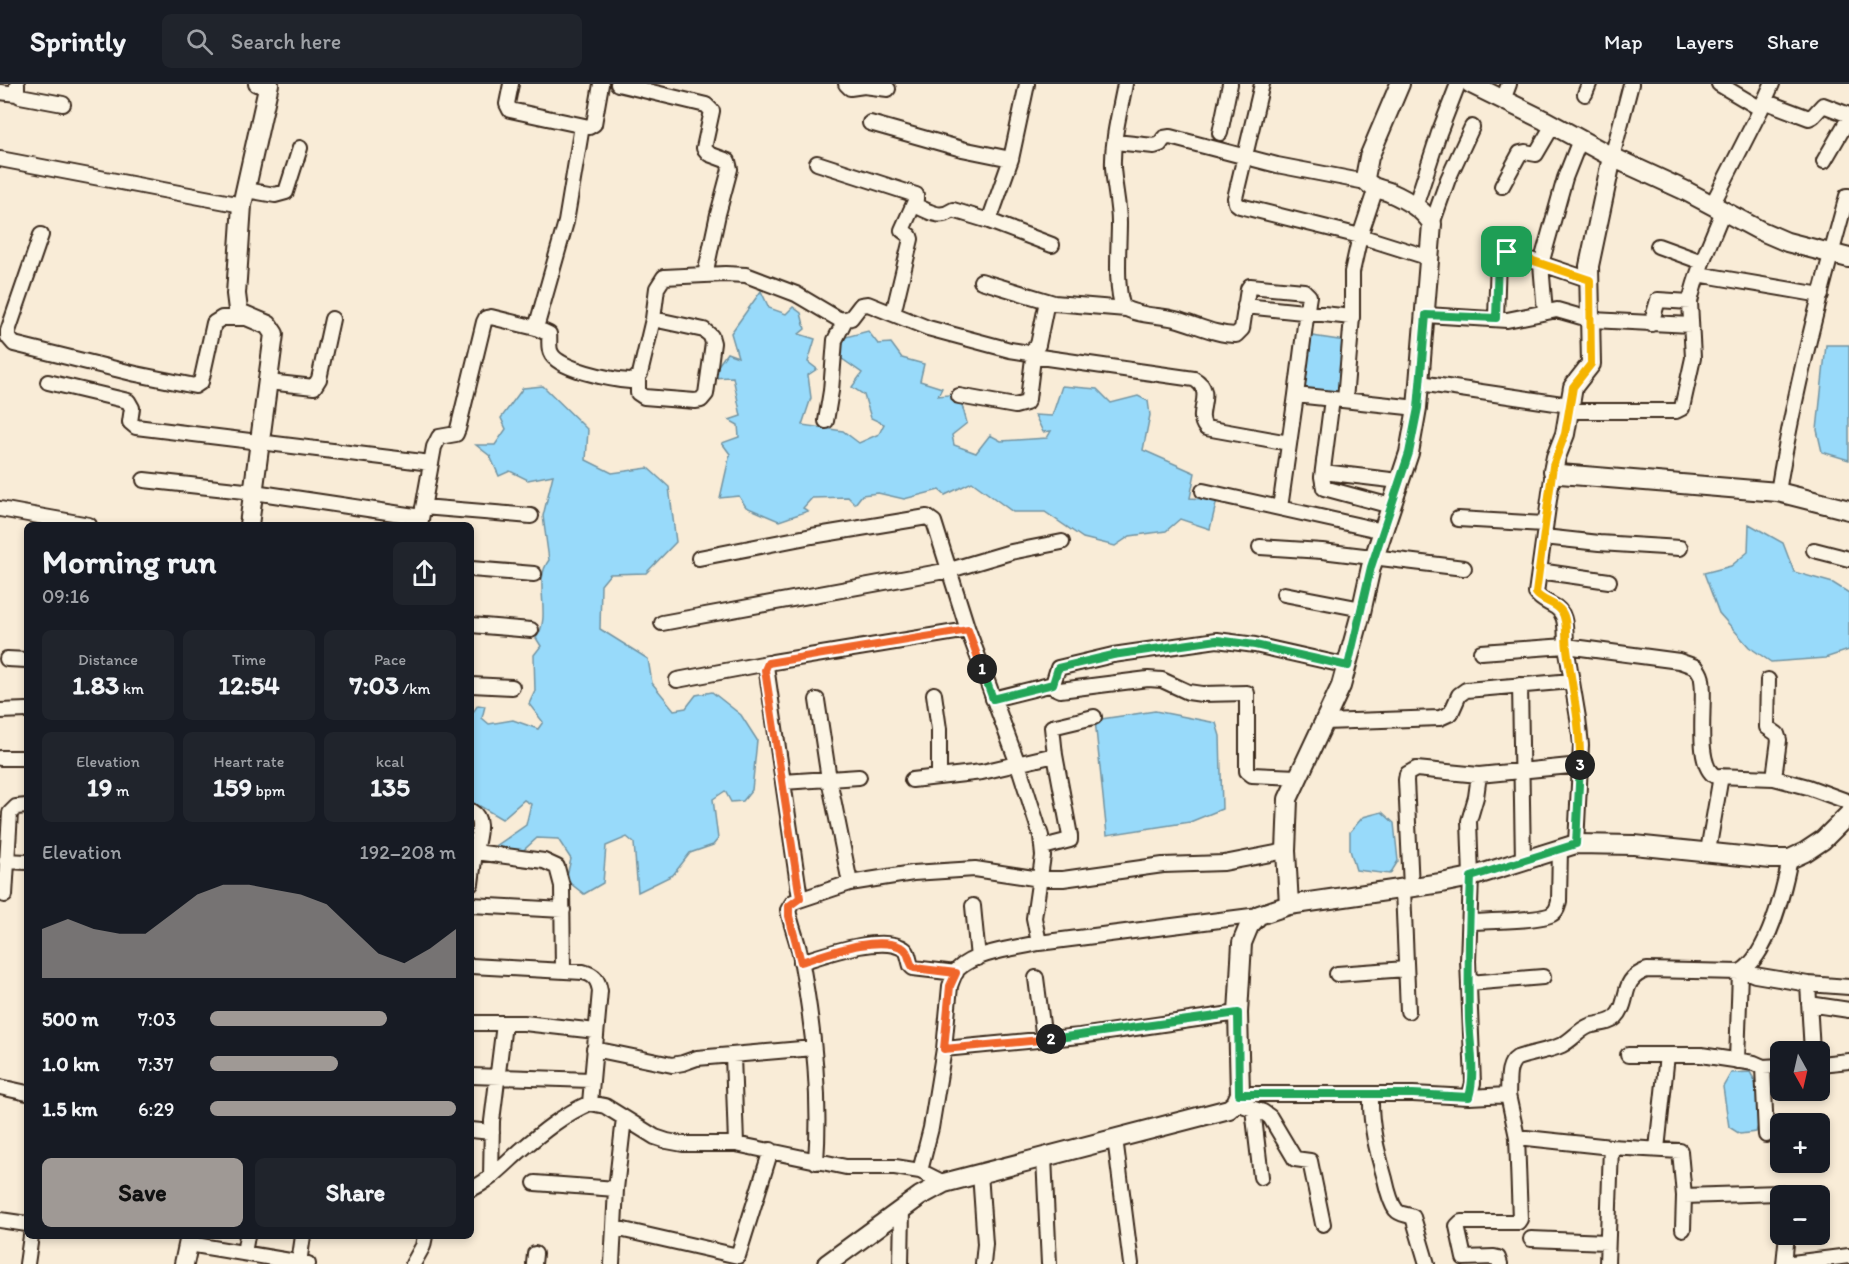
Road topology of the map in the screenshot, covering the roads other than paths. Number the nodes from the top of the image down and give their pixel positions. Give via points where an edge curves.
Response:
1 (511, 84) edge
2 (601, 84) edge
3 (618, 84) edge
4 (846, 84) edge
5 (1027, 84) edge
6 (1125, 84) edge
7 (1230, 84) edge
8 (1262, 84) edge
9 (1400, 84) edge
10 (1458, 84) edge
11 (1471, 84) edge
12 (1631, 84) edge
13 (1719, 84) edge
14 (1772, 84) edge
15 (264, 85) edge
16 (17, 89) edge
17 (888, 89) dead end
18 (0, 92) edge
19 (1506, 92) edge
20 (63, 104) dead end
21 (1763, 105) junction
22 (870, 123) dead end
23 (1848, 123) edge
24 (1553, 125) junction
25 (582, 126) junction
26 (1472, 127) dead end
27 (1220, 133) dead end
28 (1580, 140) junction
29 (1115, 142) junction
30 (300, 148) dead end
31 (1245, 156) junction
32 (1612, 157) junction
33 (0, 159) edge
34 (1011, 159) junction
35 (1824, 160) dead end
36 (817, 163) dead end
37 (1371, 185) junction
38 (1502, 186) dead end
39 (1848, 194) edge
40 (244, 197) junction
41 (914, 205) junction
42 (1415, 207) junction
43 (1718, 208) junction
44 (989, 221) junction
45 (1432, 224) junction
46 (41, 235) dead end
47 (1360, 236) junction
48 (1052, 245) dead end
49 (1658, 246) dead end
50 (1831, 253) junction
51 (1430, 258) junction
52 (1849, 258) edge
53 (1540, 264) junction
54 (1700, 268) junction
55 (705, 275) junction
56 (1590, 280) junction
57 (981, 281) dead end
58 (1821, 295) junction
59 (1047, 301) junction
60 (1690, 302) junction
61 (1245, 306) junction
62 (1126, 309) junction
63 (1307, 312) junction
64 (1545, 312) junction
65 (893, 314) junction
66 (1426, 315) junction
67 (1352, 317) junction
68 (249, 318) junction
69 (1496, 318) junction
70 (332, 319) dead end
71 (653, 319) junction
72 (845, 320) junction
73 (1592, 320) junction
74 (1651, 324) junction
75 (1691, 325) junction
76 (536, 328) junction
77 (1033, 353) junction
78 (638, 378) junction
79 (268, 381) junction
80 (48, 382) dead end
81 (1419, 383) junction
82 (1296, 395) junction
83 (958, 396) dead end
84 (1339, 400) junction
85 (1418, 408) junction
86 (1569, 408) junction
87 (826, 421) dead end
88 (260, 442) junction
89 (1289, 443) junction
90 (431, 463) junction
91 (1553, 471) junction
92 (1323, 472) junction
93 (144, 480) dead end
94 (1400, 481) junction
95 (1203, 490) dead end
96 (254, 492) junction
97 (1778, 492) junction
98 (1391, 506) junction
99 (1280, 508) junction
100 (0, 509) edge
101 (1849, 510) edge
102 (421, 516) edge
103 (531, 516) dead end
104 (1458, 519) dead end
105 (72, 522) edge
106 (249, 522) edge
107 (1545, 530) junction
108 (1383, 531) junction
109 (1062, 542) dead end
110 (1260, 547) dead end
111 (1680, 548) dead end
112 (1814, 550) dead end
113 (699, 558) dead end
114 (1374, 559) junction
115 (1849, 559) edge
116 (1464, 568) dead end
117 (474, 569) edge
118 (950, 570) junction
119 (1539, 571) junction
120 (534, 574) dead end
121 (1609, 581) dead end
122 (1284, 594) dead end
123 (1362, 609) junction
124 (662, 623) dead end
125 (474, 625) edge
126 (531, 630) dead end
127 (968, 630) junction
128 (1566, 646) junction
129 (1481, 652) dead end
130 (7, 659) dead end
131 (24, 660) edge
132 (768, 663) junction
133 (1348, 666) junction
134 (677, 680) dead end
135 (1768, 680) dead end
136 (1572, 681) junction
137 (474, 685) edge
138 (1049, 686) junction
139 (1520, 686) junction
140 (512, 687) dead end
141 (934, 694) dead end
142 (993, 699) junction
143 (817, 700) dead end
144 (24, 710) edge
145 (0, 711) edge
146 (1094, 717) dead end
147 (1324, 722) junction
148 (1055, 755) junction
149 (0, 758) edge
150 (24, 758) edge
151 (1018, 764) junction
152 (1580, 765) junction
153 (1522, 771) junction
154 (1479, 775) junction
155 (1721, 776) junction
156 (860, 777) dead end
157 (939, 777) junction
158 (1297, 777) junction
159 (1774, 778) junction
160 (830, 779) junction
161 (912, 780) dead end
162 (783, 782) junction
163 (1849, 802) edge
164 (24, 806) edge
165 (474, 812) edge
166 (1849, 814) edge
167 (474, 846) edge
168 (1568, 846) junction
169 (1042, 847) junction
170 (474, 851) edge
171 (1286, 851) junction
172 (1708, 852) junction
173 (1790, 859) junction
174 (6, 861) junction
175 (1523, 861) junction
176 (24, 862) edge
177 (1471, 877) junction
178 (1040, 879) junction
179 (850, 883) junction
180 (1407, 888) junction
181 (5, 895) dead end
182 (800, 898) junction
183 (474, 905) edge
184 (1289, 905) junction
185 (973, 906) dead end
186 (562, 910) junction
187 (1259, 915) junction
188 (1469, 922) junction
189 (1039, 944) junction
190 (978, 958) junction
191 (801, 962) junction
192 (474, 966) edge
193 (1406, 969) junction
194 (563, 971) junction
195 (1741, 971) junction
196 (956, 973) junction
197 (1337, 974) dead end
198 (1543, 977) dead end
199 (1036, 978) dead end
200 (1469, 983) junction
201 (1808, 984) junction
202 (1849, 987) edge
203 (1809, 1004) junction
204 (1849, 1010) edge
205 (1408, 1011) dead end
206 (1238, 1013) junction
207 (474, 1023) edge
208 (504, 1024) junction
209 (596, 1031) junction
210 (1044, 1040) junction
211 (1811, 1041) edge
212 (813, 1048) junction
213 (594, 1049) junction
214 (944, 1049) junction
215 (733, 1055) junction
216 (1628, 1055) dead end
217 (1667, 1055) junction
218 (1737, 1061) junction
219 (1849, 1061) edge
220 (1830, 1063) edge
221 (1763, 1067) junction
222 (1770, 1067) edge
223 (474, 1076) edge
224 (499, 1076) junction
225 (591, 1080) junction
226 (0, 1087) edge
227 (24, 1092) edge
228 (1371, 1095) junction
229 (1508, 1095) junction
230 (1469, 1097) junction
231 (1243, 1102) junction
232 (590, 1103) junction
233 (624, 1118) junction
234 (474, 1130) edge
235 (492, 1132) junction
236 (1766, 1135) dead end
237 (1517, 1137) junction
238 (1115, 1138) junction
239 (736, 1144) junction
240 (1611, 1147) junction
241 (1657, 1149) junction
242 (771, 1150) junction
243 (1044, 1157) junction
244 (816, 1162) junction
245 (920, 1171) junction
246 (980, 1173) junction
247 (491, 1177) junction
248 (1261, 1178) dead end
249 (535, 1183) dead end
250 (944, 1183) junction
251 (474, 1187) edge
252 (616, 1189) junction
253 (1770, 1193) edge
254 (1684, 1196) junction
255 (902, 1209) junction
256 (0, 1220) edge
257 (24, 1224) edge
258 (1323, 1224) dead end
259 (615, 1227) junction
260 (1683, 1229) dead end
261 (31, 1239) edge
262 (246, 1239) edge
263 (303, 1239) edge
264 (424, 1239) edge
265 (1531, 1239) dead end
266 (190, 1240) edge
267 (1607, 1242) junction
268 (1786, 1245) edge
269 (244, 1253) junction
270 (1849, 1256) edge
271 (737, 1260) edge
272 (304, 1263) edge
273 (27, 1264) edge
274 (184, 1264) edge
275 (413, 1264) edge
276 (612, 1264) edge
277 (827, 1264) edge
278 (901, 1264) edge
279 (983, 1264) edge
280 (1049, 1264) edge
281 (1131, 1264) edge
282 (1427, 1264) edge
283 (1500, 1264) edge
284 (1607, 1264) edge
285 (1784, 1264) edge

1 - 25 street via 507,104 510,110
2 - 25 street via 593,126
3 - 55 street via 706,105 712,111 704,148 728,161 730,169
4 - 17 street via 850,88
5 - 34 street
6 - 29 street
7 - 27 street
8 - 31 street
9 - 37 street via 1369,157
10 - 42 street
11 - 19 street
12 - 32 street
13 - 21 street
14 - 21 street
15 - 40 street
16 - 18 street
16 - 20 street
19 - 24 street
21 - 23 street via 1804,117 1814,116 1823,105
21 - 43 street
22 - 34 street
23 - 35 street
24 - 28 street
24 - 38 street via 1539,152 1520,153
25 - 76 street via 566,222
26 - 45 street
28 - 32 street
28 - 53 street
29 - 31 street via 1154,146 1170,137
29 - 62 street via 1119,273
30 - 40 street via 286,192
31 - 37 street
31 - 47 street via 1235,198 1240,206
32 - 43 street
32 - 56 street via 1592,249
33 - 40 street
34 - 44 street
36 - 41 street via 915,194
37 - 42 street
37 - 47 street
39 - 50 street
40 - 68 street via 236,294 238,310
41 - 44 street via 939,215 953,210
41 - 65 street via 902,229 911,239
42 - 45 street
43 - 50 street via 1787,242
43 - 54 street
44 - 48 street
45 - 51 street
46 - 68 street via 8,331 14,344 195,386 201,382 214,323 222,318
47 - 51 street
47 - 67 street via 1352,272
49 - 54 street
50 - 52 street
50 - 58 street
51 - 66 street
53 - 56 street
53 - 64 street
53 - 69 street via 1507,252 1499,255
54 - 58 street
54 - 60 street
55 - 71 street via 664,277 657,288
55 - 72 street via 737,274 760,279
56 - 73 street
57 - 59 street
58 - 97 street via 1787,436
59 - 62 street
59 - 77 street
60 - 74 street via 1658,300
60 - 75 street
61 - 62 street via 1242,329 1236,335
61 - 63 street
61 - 63 street via 1248,289 1255,286 1304,291 1309,296
63 - 67 street
63 - 82 street
64 - 69 street via 1516,319
64 - 73 street via 1557,310
65 - 72 street via 864,303
65 - 77 street via 928,328
66 - 69 street
66 - 81 street
67 - 84 street
68 - 79 street via 273,330
70 - 79 street via 314,387
71 - 78 street
71 - 78 street via 704,330 711,336 706,394 695,401 644,397 638,393
72 - 87 street via 835,340
73 - 74 street
73 - 86 street via 1591,364 1573,387
74 - 75 street
75 - 86 street via 1693,358 1680,410
76 - 78 street via 549,334 551,355 582,372 621,380
76 - 90 street via 497,317 486,318 458,429 456,434 444,435 436,441
77 - 83 street via 1026,403 1016,406
77 - 89 street via 1194,380 1204,390 1202,418 1206,428
79 - 88 street
80 - 88 street via 128,401 132,408 130,422 136,427
81 - 85 street
81 - 86 street
82 - 84 street
82 - 89 street
84 - 85 street
84 - 92 street
85 - 94 street
86 - 91 street
88 - 90 street
88 - 96 street
89 - 99 street
90 - 102 street
91 - 97 street
91 - 107 street
92 - 94 street
92 - 98 street via 1322,484 1327,490
93 - 96 street
94 - 98 street
95 - 99 street
96 - 102 street
96 - 106 street
97 - 101 street
98 - 108 street
99 - 108 street
100 - 105 street
102 - 103 street
104 - 107 street
107 - 111 street via 1599,543
107 - 119 street
108 - 114 street
109 - 118 street
110 - 114 street
112 - 115 street
113 - 118 street via 927,517 934,522
114 - 116 street
114 - 123 street
117 - 120 street
118 - 124 street
118 - 127 street
119 - 121 street
119 - 128 street via 1536,593 1563,613
122 - 123 street
123 - 133 street
125 - 126 street
127 - 132 street
127 - 142 street
128 - 129 street
128 - 136 street
128 - 155 street via 1679,661 1696,667 1702,680 1705,759 1711,773
130 - 131 street
132 - 134 street
132 - 162 street via 765,670
133 - 138 street via 1217,640 1067,664 1058,668 1055,682
133 - 147 street
135 - 159 street via 1767,727 1779,740
136 - 139 street
136 - 152 street
137 - 140 street
138 - 142 street
138 - 158 street via 1060,690 1148,679 1202,694 1247,693 1247,771 1252,775
139 - 147 street via 1466,690 1451,713 1440,718
139 - 153 street
141 - 157 street
142 - 151 street
143 - 160 street
144 - 145 street
146 - 148 street via 1052,727
147 - 158 street
148 - 151 street
148 - 169 street via 1070,840
149 - 150 street
151 - 157 street
151 - 169 street
152 - 153 street
152 - 168 street
153 - 154 street
153 - 175 street
154 - 177 street via 1469,821
154 - 180 street via 1416,769 1407,774
155 - 159 street
155 - 172 street
156 - 160 street
157 - 161 street
158 - 171 street via 1288,799
159 - 163 street
160 - 162 street
160 - 179 street
162 - 182 street
164 - 174 street via 10,813
165 - 167 street via 479,821
166 - 173 street via 1823,840
168 - 172 street via 1634,845
168 - 175 street
168 - 188 street via 1559,901 1552,914
169 - 178 street
170 - 186 street via 557,867 562,878
171 - 178 street via 1224,863 1163,865 1071,879
171 - 184 street
172 - 173 street
173 - 195 street via 1775,917 1756,956
174 - 176 street
174 - 181 street
175 - 177 street
177 - 180 street
177 - 188 street
178 - 179 street via 975,869
178 - 189 street via 1034,918
179 - 182 street
180 - 184 street
180 - 193 street
182 - 191 street via 788,910
183 - 186 street
184 - 187 street
185 - 190 street
186 - 194 street
187 - 189 street
187 - 206 street via 1242,943
188 - 200 street
189 - 190 street
190 - 196 street
191 - 196 street via 875,944 903,948 914,968
191 - 212 street
192 - 194 street
193 - 197 street
193 - 205 street
194 - 209 street via 589,974 598,983
195 - 201 street
195 - 218 street
195 - 229 street via 1647,970 1638,974 1631,980 1619,1013 1611,1021 1589,1027 1559,1046 1512,1061
196 - 214 street via 950,986
198 - 200 street
199 - 210 street
200 - 230 street via 1473,1083
201 - 202 street
201 - 203 street
203 - 204 street
203 - 211 street
206 - 210 street
206 - 231 street
207 - 208 street
208 - 209 street
208 - 224 street
209 - 213 street
210 - 214 street
212 - 215 street
212 - 244 street via 818,1101
213 - 215 street via 672,1065
213 - 225 street
214 - 245 street
215 - 239 street
216 - 217 street
217 - 218 street
217 - 241 street
218 - 221 street
219 - 220 street
221 - 222 street
221 - 236 street
223 - 224 street
224 - 225 street
224 - 235 street
225 - 232 street
226 - 227 street
228 - 230 street
228 - 231 street
228 - 282 street via 1373,1139 1391,1199 1402,1215 1413,1217
229 - 230 street
229 - 237 street
231 - 238 street via 1215,1114
231 - 248 street
231 - 258 street via 1270,1117 1295,1159 1310,1161
232 - 233 street via 605,1106
232 - 247 street via 551,1127
233 - 239 street via 667,1141
233 - 252 street
234 - 235 street
235 - 247 street
237 - 240 street
237 - 283 street via 1520,1219 1461,1222 1457,1227 1464,1258 1494,1257
238 - 243 street
238 - 281 street
239 - 242 street
240 - 241 street
240 - 267 street
241 - 254 street via 1680,1151
242 - 244 street
242 - 271 street
243 - 246 street
243 - 280 street
244 - 245 street
245 - 250 street
246 - 250 street
246 - 279 street
247 - 251 street
249 - 252 street
250 - 255 street
252 - 259 street
253 - 254 street
254 - 260 street
255 - 277 street
255 - 278 street
256 - 257 street
259 - 271 street
259 - 276 street
261 - 273 street
262 - 269 street
263 - 272 street
264 - 275 street
265 - 267 street
266 - 269 street
266 - 274 street
267 - 284 street
268 - 285 street
269 - 272 street
270 - 285 street

